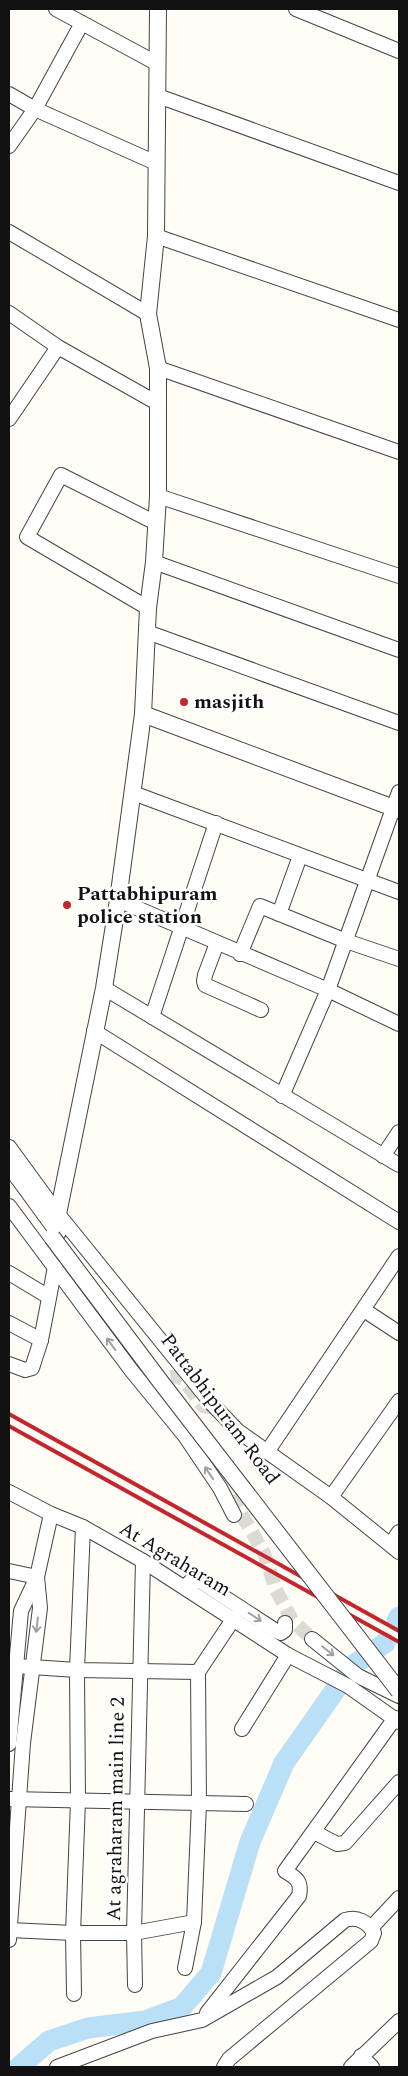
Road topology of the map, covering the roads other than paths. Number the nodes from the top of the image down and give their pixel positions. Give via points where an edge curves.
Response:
1 (56, 9) edge
2 (158, 9) edge
3 (296, 9) edge
4 (314, 12) edge
5 (82, 23) junction
6 (399, 51) edge
7 (158, 64) junction
8 (9, 94) edge
9 (158, 96) junction
10 (35, 109) junction
11 (9, 146) edge
12 (156, 163) junction
13 (399, 183) edge
14 (9, 232) edge
15 (156, 236) junction
16 (9, 313) edge
17 (148, 314) junction
18 (399, 320) edge
19 (58, 347) junction
20 (158, 368) junction
21 (159, 404) junction
22 (9, 419) edge
23 (399, 452) edge
24 (158, 496) junction
25 (156, 523) junction
26 (154, 562) junction
27 (399, 576) edge
28 (148, 608) junction
29 (147, 632) junction
30 (399, 650) edge
31 (143, 714) junction
32 (399, 723) edge
33 (399, 792) edge
34 (133, 793) junction
35 (396, 809) edge
36 (216, 823) junction
37 (300, 856) junction
38 (368, 881) junction
39 (399, 892) edge
40 (118, 900) junction
41 (279, 914) junction
42 (182, 928) junction
43 (346, 941) junction
44 (217, 944) junction
45 (240, 954) junction
46 (399, 959) edge
47 (104, 988) junction
48 (328, 990) junction
49 (261, 1010) dead end
50 (152, 1017) junction
51 (399, 1024) edge
52 (94, 1031) junction
53 (282, 1096) junction
54 (399, 1132) edge
55 (9, 1147) edge
56 (383, 1156) junction
57 (9, 1165) edge
58 (399, 1165) edge
59 (9, 1178) edge
60 (9, 1206) edge
61 (58, 1214) junction
62 (399, 1222) edge
63 (55, 1235) junction
64 (399, 1256) edge
65 (55, 1267) junction
66 (9, 1273) edge
67 (49, 1297) junction
68 (364, 1310) junction
69 (9, 1323) edge
70 (399, 1333) edge
71 (41, 1340) junction
72 (160, 1340) junction
73 (125, 1363) junction
74 (9, 1364) edge
75 (399, 1400) edge
76 (267, 1452) junction
77 (9, 1492) edge
78 (331, 1496) junction
79 (51, 1514) junction
80 (234, 1515) dead end
81 (83, 1527) junction
82 (399, 1532) edge
83 (395, 1548) edge
84 (143, 1561) junction
85 (9, 1571) edge
86 (37, 1577) junction
87 (185, 1587) junction
88 (234, 1618) junction
89 (285, 1623) dead end
90 (312, 1638) tunnel mouth
91 (288, 1655) junction
92 (12, 1665) edge
93 (33, 1667) junction
94 (77, 1670) junction
95 (139, 1670) junction
96 (198, 1672) junction
97 (399, 1678) edge
98 (353, 1681) junction
99 (399, 1691) edge
100 (399, 1696) edge
101 (397, 1720) edge
102 (242, 1729) dead end
103 (9, 1744) edge
104 (399, 1782) edge
105 (15, 1799) edge
106 (78, 1801) junction
107 (138, 1802) junction
108 (198, 1803) junction
109 (246, 1804) dead end
110 (314, 1832) junction
111 (12, 1857) edge
112 (399, 1898) edge
113 (194, 1922) junction
114 (371, 1928) junction
115 (73, 1933) junction
116 (134, 1933) junction
117 (9, 1935) edge
118 (185, 1968) dead end
119 (135, 1985) dead end
120 (74, 1994) dead end
121 (202, 2020) junction
122 (399, 2021) edge
123 (361, 2056) junction
124 (57, 2067) edge
125 (224, 2067) edge
126 (351, 2067) edge
127 (372, 2067) edge

1 - 5 street
2 - 7 street
3 - 4 street
4 - 6 street
5 - 7 street
5 - 10 street
7 - 9 street
8 - 10 street
9 - 12 street
9 - 13 street
10 - 11 street
10 - 12 street
12 - 15 street
14 - 17 street
15 - 17 street
15 - 18 street
16 - 19 street
17 - 20 street
19 - 21 street
19 - 22 street
20 - 21 street
20 - 23 street
21 - 24 street
24 - 25 street
24 - 27 street
25 - 26 street
25 - 28 street via 62,475 27,537
26 - 28 street
26 - 30 street
28 - 29 street
29 - 31 street
29 - 32 street
31 - 34 street
31 - 35 street
33 - 35 street
34 - 36 street
34 - 40 street
35 - 38 street
36 - 37 street
36 - 42 street
37 - 38 street
37 - 41 street
38 - 39 street
38 - 43 street
40 - 42 street
40 - 47 street
41 - 43 street
41 - 45 street via 260,906
42 - 44 street
42 - 50 street
43 - 46 street
43 - 48 street
44 - 45 street
44 - 49 street via 205,975 205,985
45 - 48 street
47 - 50 street
47 - 52 street
48 - 51 street
48 - 53 street
50 - 53 street
52 - 61 street
52 - 62 street
53 - 56 street
54 - 56 street
55 - 61 street
56 - 58 street
57 - 63 street, Pattabhipuram Road
59 - 63 street, Pattabhipuram Road
60 - 65 street
61 - 72 street
63 - 97 street, Pattabhipuram Road
63 - 99 street, Pattabhipuram Road, bridge via 160,1381
64 - 68 street
65 - 67 street
73 -> 65 street
66 - 67 street
67 - 71 street
68 - 70 street
68 - 76 street
69 - 71 street
71 - 74 street via 32,1368
72 - 73 street
72 - 76 street via 212,1404 238,1431
80 -> 73 street via 185,1436
75 - 78 street
76 - 78 street
77 - 79 street, At Agraharam
78 - 83 street
79 - 81 street, At Agraharam
79 - 86 street
81 - 84 street, At Agraharam
81 - 94 street
82 - 83 street
84 - 87 street, At Agraharam
84 - 95 street, At agraharam main line 2
85 - 86 street
86 - 92 street via 21,1611
86 -> 93 street via 40,1608
87 - 88 street, At Agraharam
87 -> 89 street via 192,1580 200,1582 281,1633 285,1630
88 - 91 street, At Agraharam
88 - 96 street
90 -> 98 street via 344,1664
91 - 98 street, At Agraharam via 315,1670
91 - 102 street
92 - 93 street
92 - 103 street
93 - 94 street
93 - 105 street
94 - 95 street
94 - 106 street
95 - 96 street
95 - 107 street, At agraharam main line 2
96 - 108 street
98 - 100 street
98 - 101 street
101 - 110 street
104 - 110 street via 345,1842 337,1844
105 - 106 street
105 - 111 street
106 - 107 street
106 - 115 street
107 - 108 street
107 - 116 street, At agraharam main line 2
108 - 109 street
108 - 113 street
110 - 121 street via 285,1871 297,1878 301,1887 299,1896
111 - 117 street
112 - 114 street
113 - 116 street
113 - 118 street
114 - 121 street via 358,1919 345,1920 277,1977
114 - 125 street via 374,1933 371,1941 229,2059
115 - 116 street, At agraharam main line 2
115 - 117 street, At agraharam main line 2
115 - 120 street
116 - 119 street
121 - 124 street via 152,2031
122 - 123 street
123 - 126 street
123 - 127 street

